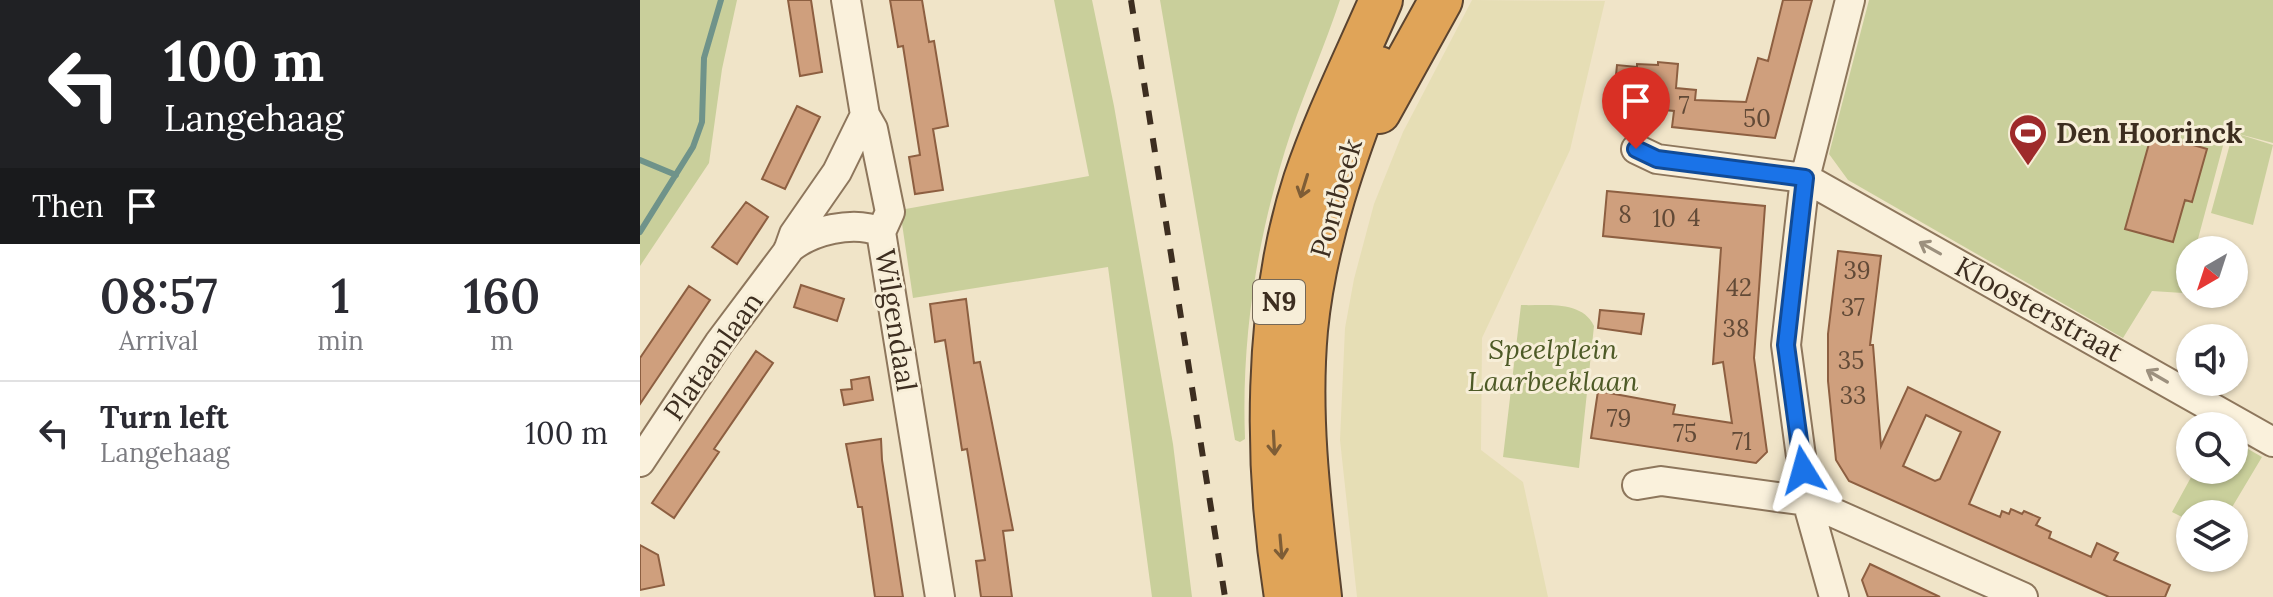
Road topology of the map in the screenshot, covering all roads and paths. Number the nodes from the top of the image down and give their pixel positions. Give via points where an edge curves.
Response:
1 (846, 0) edge
2 (1356, 0) edge
3 (1381, 0) edge
4 (1407, 0) edge
5 (1441, 0) edge
6 (1850, 0) edge
7 (865, 115) junction
8 (1339, 129) junction
9 (1636, 149) dead end
10 (1805, 178) junction
11 (881, 232) junction
12 (788, 251) junction
13 (2273, 442) edge
14 (640, 462) edge
15 (1637, 485) dead end
16 (1807, 501) junction
17 (940, 597) edge
18 (1286, 597) edge
19 (1320, 597) edge
20 (1834, 597) edge
21 (2023, 597) edge

1 - 7 street, Wilgendaal
2 - 8 highway
3 - 8 highway, N9
4 - 8 highway, Pontbeek / N9
5 - 8 highway via 1376,117
6 - 10 street
7 - 11 street, Wilgendaal via 873,129 890,212
7 - 12 street, Plataanlaan
8 -> 18 highway, N9 via 1304,182 1278,304 1271,398
8 - 19 highway, Pontbeek / N9 via 1306,331 1305,475
9 - 10 street via 1657,159
13 -> 10 street, Kloosterstraat
10 - 16 street via 1786,345
11 - 12 street, Plataanlaan via 869,226 824,231
11 - 17 street, Wilgendaal
12 - 14 street, Plataanlaan
15 - 16 street via 1661,481
16 - 20 street
16 - 21 street

